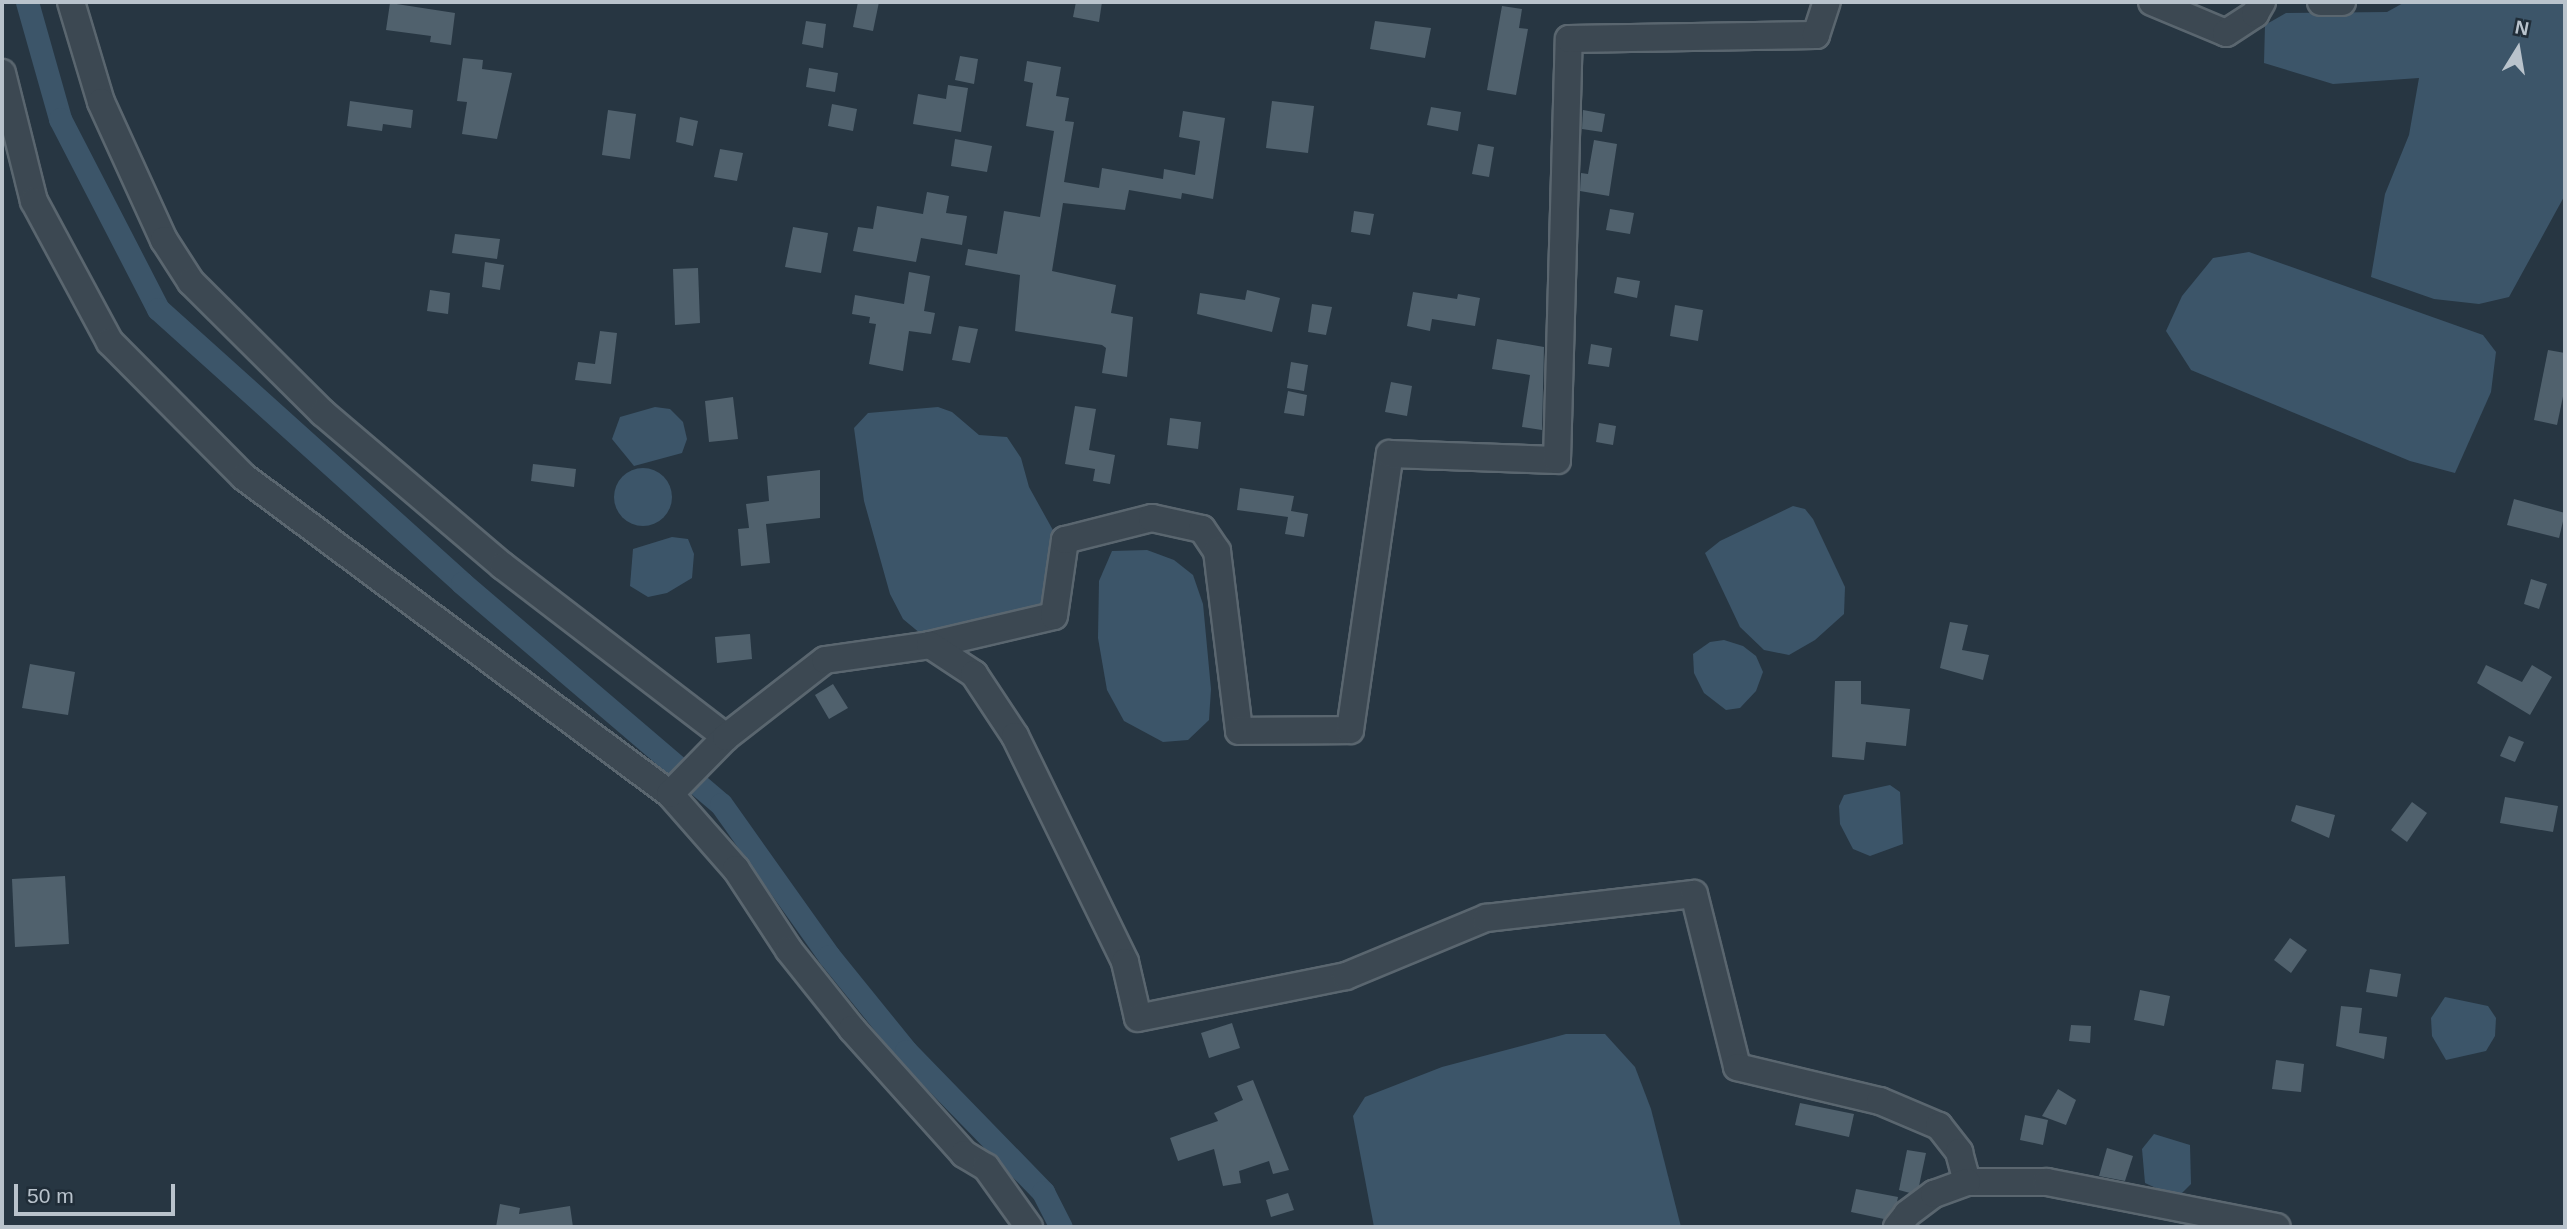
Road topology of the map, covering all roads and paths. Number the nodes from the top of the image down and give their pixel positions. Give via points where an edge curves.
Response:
1 (71, 2) edge
2 (1827, 2) edge
3 (2152, 2) edge
4 (2262, 2) edge
5 (2321, 2) edge
6 (2342, 2) edge
7 (2, 73) edge
8 (930, 645) junction
9 (726, 737) junction
10 (670, 794) junction
11 (1967, 1182) junction
12 (1029, 1227) edge
13 (1897, 1227) edge
14 (2277, 1227) edge

1 - 9 street via 101,102 164,240 191,282 323,413 503,566
2 - 8 street via 1816,35 1569,39 1557,460 1390,454 1350,730 1239,731 1217,551 1202,529 1152,518 1065,540 1054,616
3 - 4 street via 2226,33 2255,14
5 - 6 street
7 - 10 street via 34,201 110,342 244,477
8 - 9 street via 825,660
8 - 11 street via 974,674 1015,736 1125,962 1138,1018 1346,976 1486,918 1695,894 1737,1067 1880,1101 1939,1126 1959,1152
9 - 10 street
10 - 12 street via 736,869 789,950 852,1029 964,1154 986,1167
11 - 13 street via 1934,1194
11 - 14 street via 2047,1182

